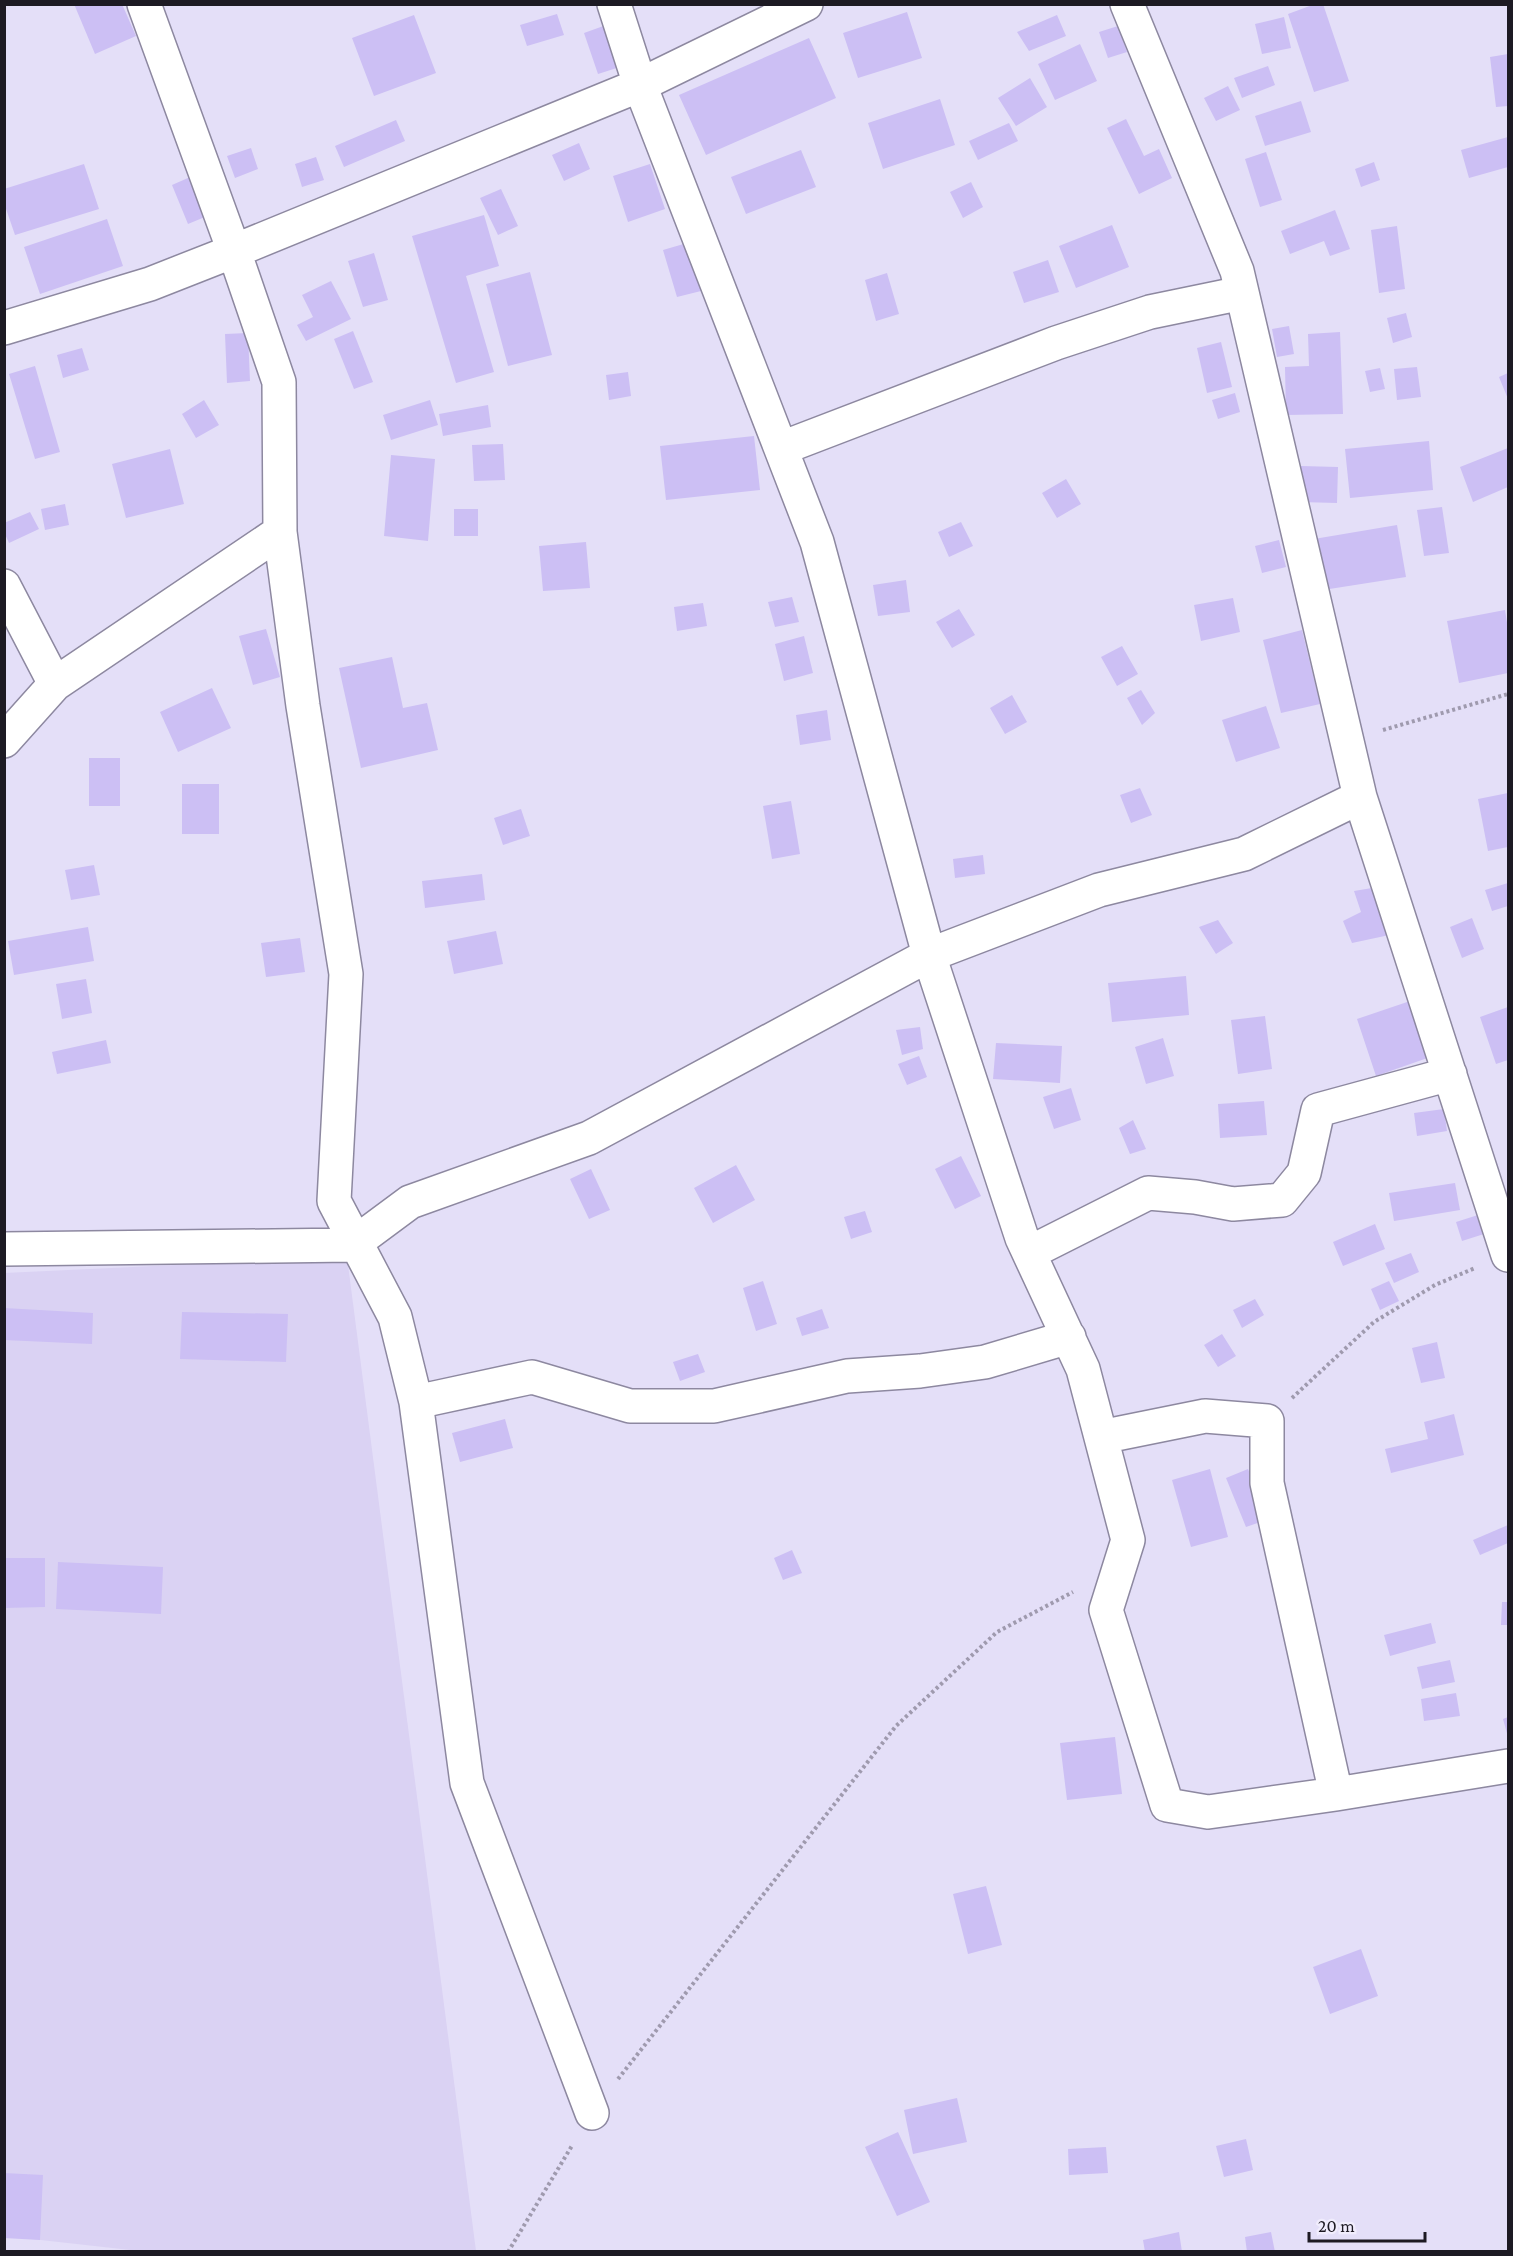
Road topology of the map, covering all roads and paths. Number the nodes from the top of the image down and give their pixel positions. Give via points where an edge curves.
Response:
1 (144, 4) edge
2 (614, 4) edge
3 (806, 4) edge
4 (1127, 4) edge
5 (640, 85) junction
6 (234, 251) junction
7 (1242, 292) junction
8 (4, 328) edge
9 (782, 448) junction
10 (280, 532) junction
11 (4, 586) edge
12 (55, 684) junction
13 (1509, 694) edge
14 (1347, 740) junction
15 (4, 741) edge
16 (1360, 797) junction
17 (929, 955) junction
18 (1450, 1074) junction
19 (1499, 1197) edge
20 (356, 1243) junction
21 (4, 1249) edge
22 (1029, 1252) junction
23 (1508, 1254) edge
24 (1069, 1337) junction
25 (416, 1402) junction
26 (1267, 1421) junction
27 (1101, 1437) junction
28 (1120, 1567) junction
29 (1509, 1766) edge
30 (1336, 1794) junction
31 (592, 2113) junction
32 (508, 2252) edge

1 - 6 street
2 - 5 street
3 - 5 street
4 - 7 street via 1237,271
5 - 6 street
5 - 9 street
6 - 8 street via 150,284
6 - 10 street via 279,382
7 - 9 street via 1150,312 1056,343
7 - 14 street
9 - 17 street via 818,542
10 - 12 street
10 - 20 street via 346,974 334,1201
11 - 12 street
12 - 15 street
13 - 14 path
14 - 16 street
16 - 17 street via 1244,854 1099,890
16 - 18 street
17 - 20 street via 589,1138 410,1202
17 - 22 street
18 - 19 street
18 - 22 street via 1318,1110 1304,1173 1282,1200 1233,1204 1148,1193
19 - 23 street
20 - 21 street
20 - 25 street via 394,1317
22 - 24 street
23 - 26 path via 1435,1285 1374,1322
24 - 25 street via 985,1362 847,1376 714,1406 630,1406 532,1377
24 - 27 street via 1083,1369
25 - 31 street via 467,1783
26 - 27 street via 1205,1416
26 - 30 street via 1267,1483
27 - 28 street via 1128,1540
28 - 30 street via 1106,1610 1167,1805 1208,1812
28 - 31 path via 997,1632 896,1726
29 - 30 street
31 - 32 path

